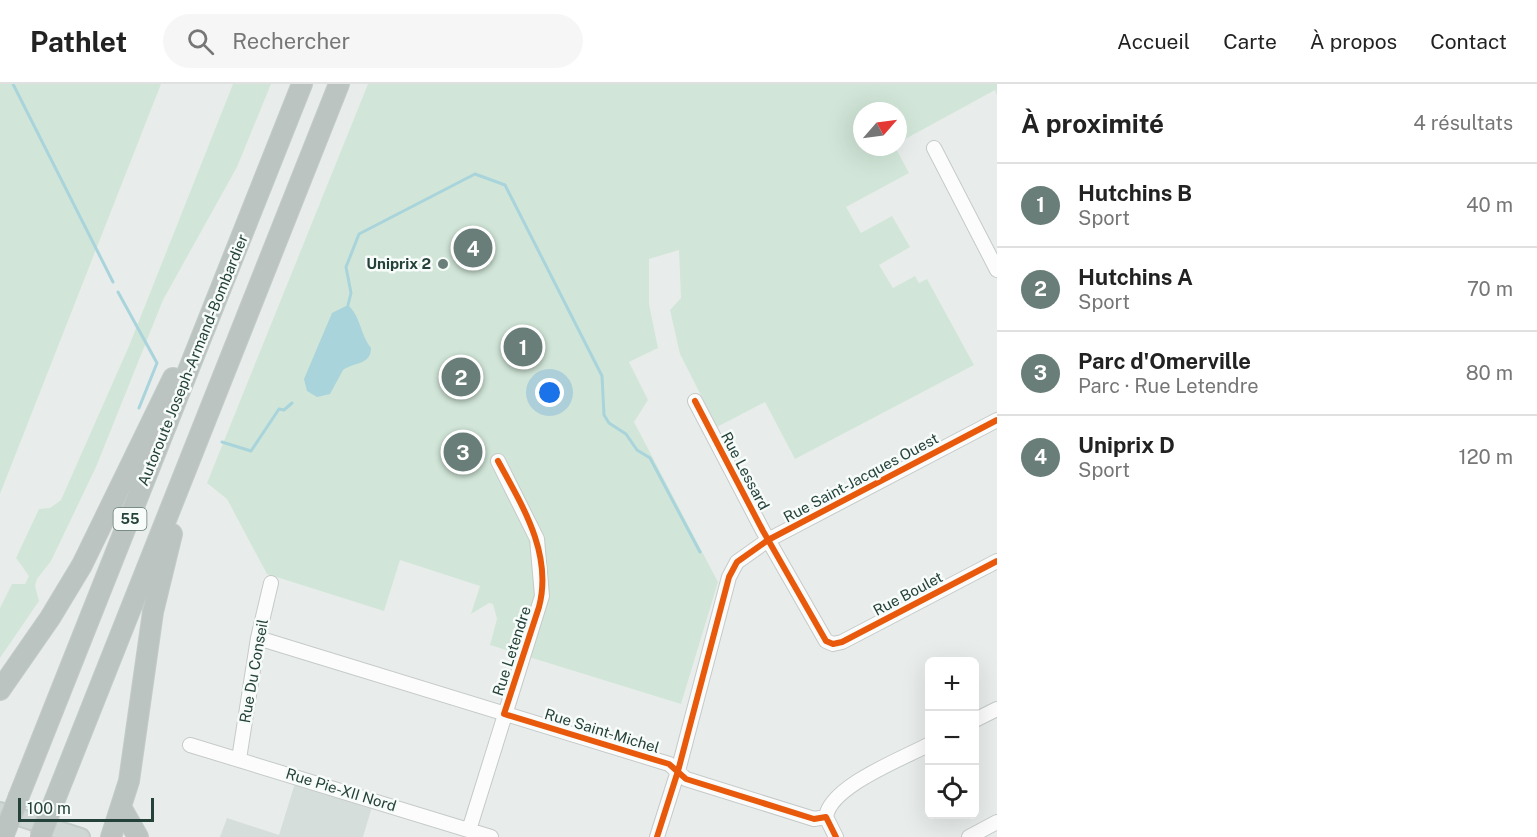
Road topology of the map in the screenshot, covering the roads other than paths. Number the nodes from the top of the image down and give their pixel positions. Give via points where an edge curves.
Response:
1 (302, 84) edge
2 (339, 84) edge
3 (934, 148) dead end
4 (240, 241) junction
5 (997, 270) edge
6 (695, 401) dead end
7 (997, 420) edge
8 (202, 431) junction
9 (498, 461) dead end
10 (768, 540) junction
11 (997, 561) edge
12 (271, 583) dead end
13 (258, 638) junction
14 (830, 643) joint
15 (0, 690) edge
16 (997, 709) edge
17 (504, 714) junction
18 (979, 718) edge
19 (190, 745) dead end
20 (925, 747) edge
21 (239, 759) junction
22 (678, 771) junction
23 (122, 809) junction
24 (0, 812) edge
25 (826, 817) junction
26 (997, 822) edge
27 (469, 830) junction
28 (3, 836) edge
29 (40, 837) edge
30 (81, 837) edge
31 (111, 837) edge
32 (138, 837) edge
33 (491, 837) edge
34 (657, 837) edge
35 (836, 837) edge
36 (969, 837) edge

1 - 4 highway, Autoroute Joseph-Armand-Bombardier / 55
2 - 8 highway, 55
3 - 5 street
4 - 15 highway via 90,550 62,600
4 - 28 highway, Autoroute Joseph-Armand-Bombardier / 55, bridge
6 - 10 street, Rue Lessard
7 - 10 street, Rue Saint-Jacques Ouest
8 - 23 highway via 159,582
8 - 29 highway, 55, bridge
9 - 17 street, Rue Letendre via 533,528 542,590 540,607
10 - 14 street, Rue Lessard via 823,638
10 - 22 street, Rue Saint-Jacques Ouest via 737,562 729,577
11 - 14 street, Rue Boulet via 842,642
12 - 13 street, Rue Du Conseil
13 - 17 street, Rue Saint-Michel
13 - 21 street, Rue Du Conseil
16 - 18 street
17 - 22 street, Rue Saint-Michel via 669,764
17 - 27 street, Rue Letendre
19 - 21 street, Rue Pie-XII Nord
20 - 25 street via 847,789 831,804
21 - 27 street, Rue Pie-XII Nord
22 - 25 street, Rue Saint-Michel via 686,779 814,819
22 - 34 street, Rue Saint-Jacques Ouest
23 - 31 highway
23 - 32 highway
24 - 30 main road
25 - 35 street
26 - 36 street
27 - 33 street, Rue Pie-XII Nord

